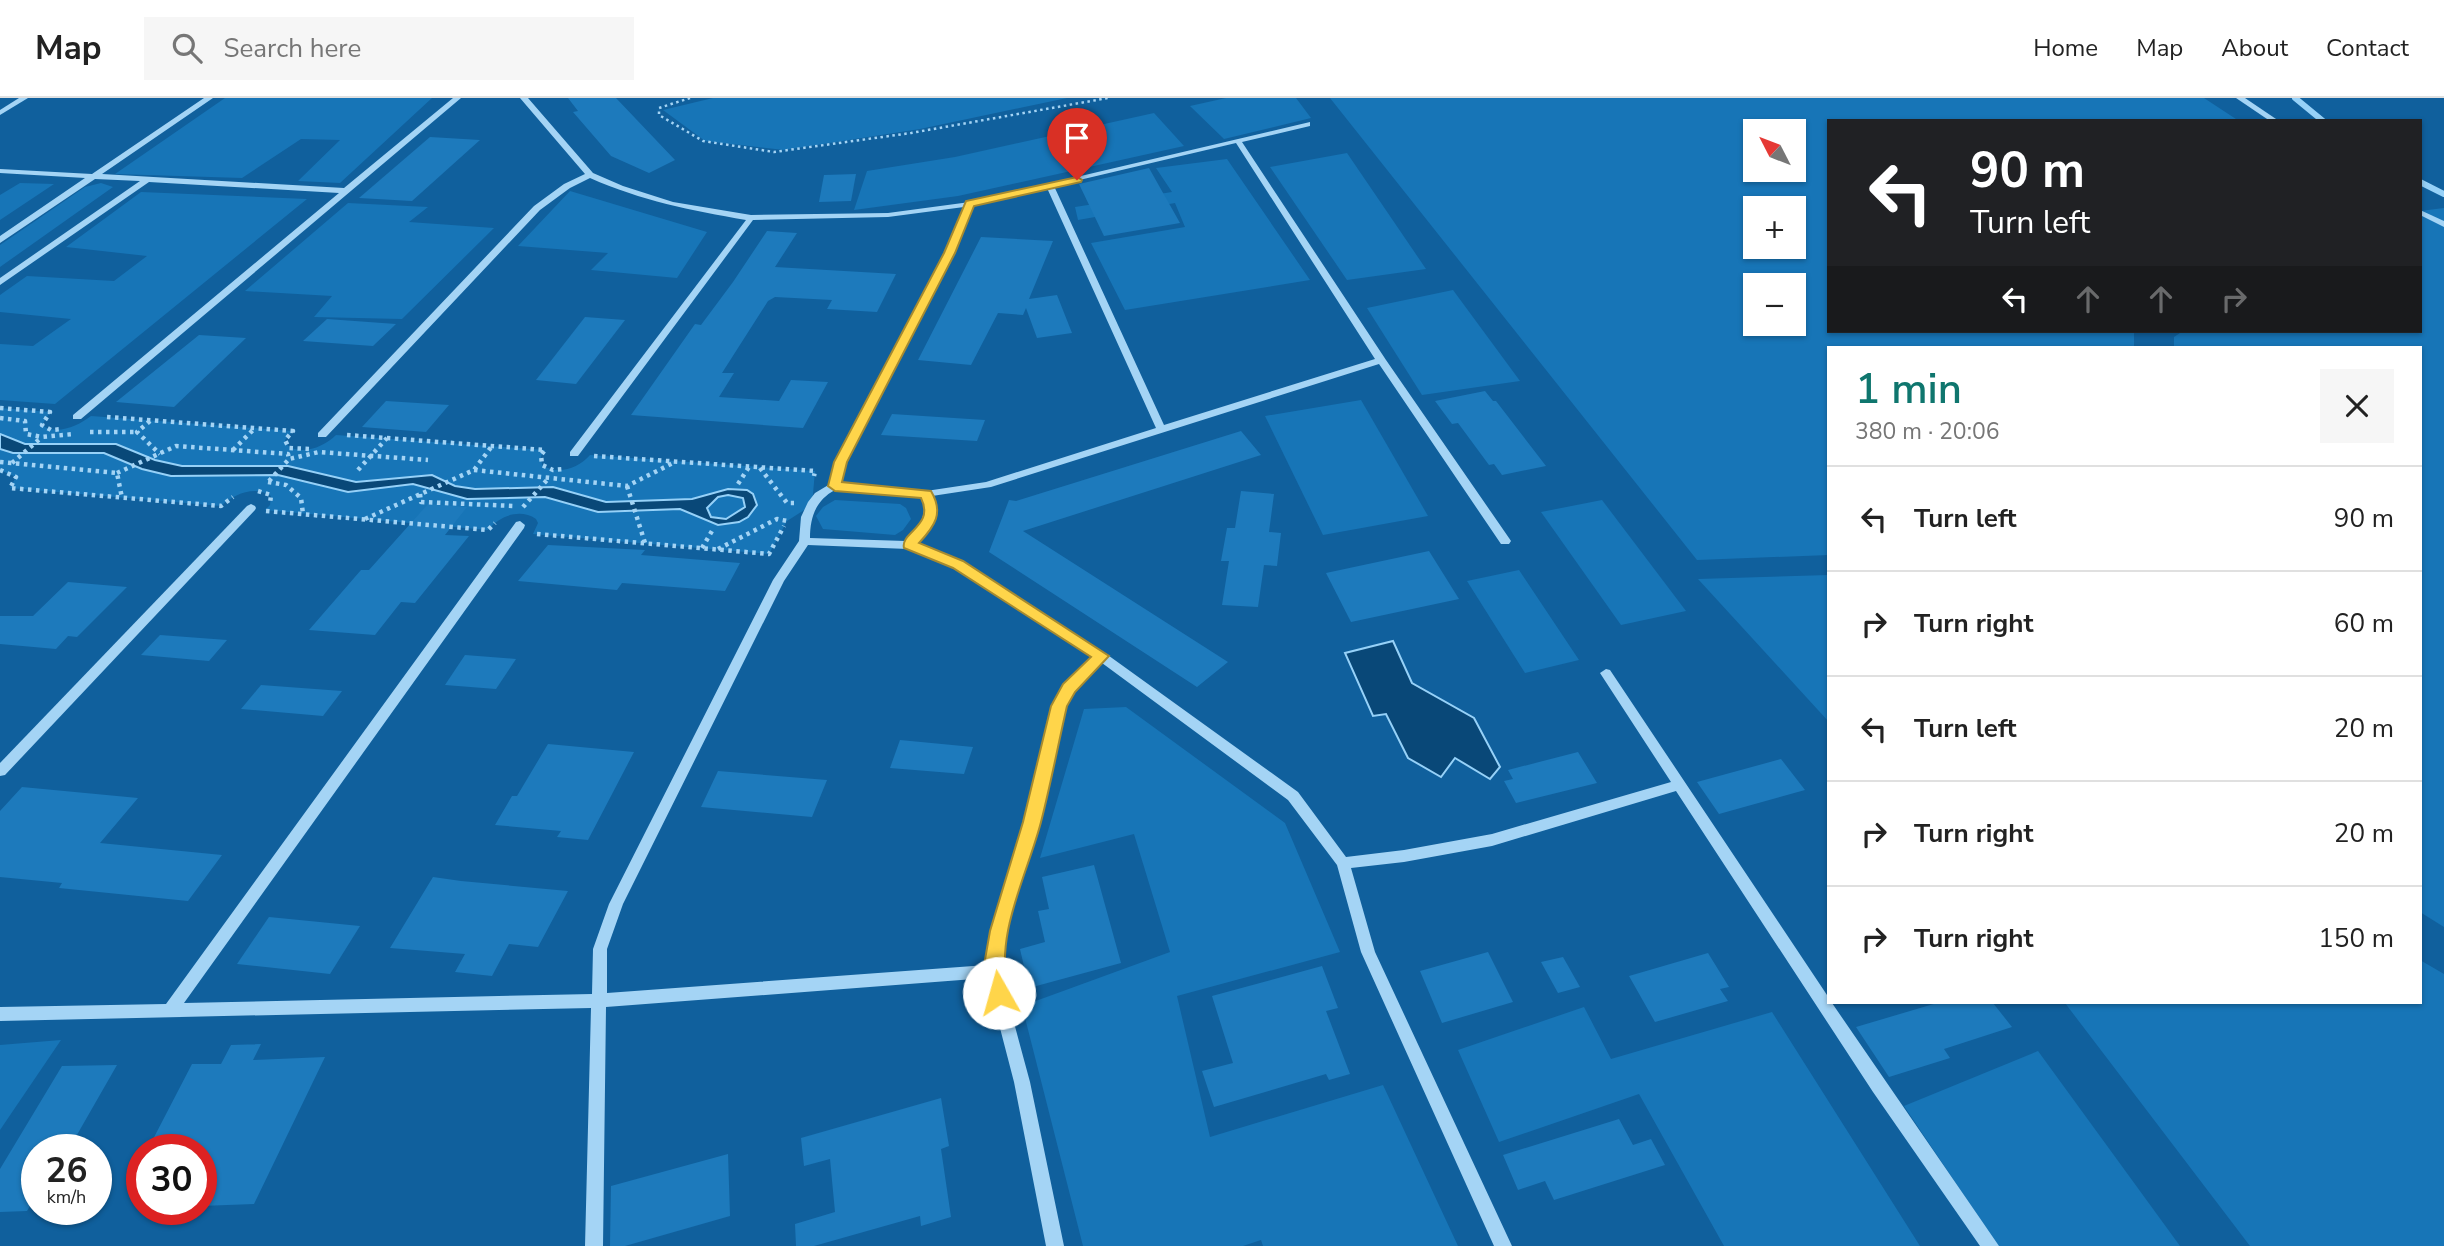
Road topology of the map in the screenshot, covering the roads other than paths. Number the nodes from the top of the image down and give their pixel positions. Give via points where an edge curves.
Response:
1 (24, 98) edge
2 (209, 98) edge
3 (457, 98) edge
4 (524, 98) edge
5 (2240, 98) edge
6 (0, 113) edge
7 (2272, 119) edge
8 (1307, 124) dead end
9 (1238, 141) junction
10 (0, 171) edge
11 (590, 175) junction
12 (94, 177) junction
13 (146, 181) junction
14 (1050, 186) junction
15 (347, 191) junction
16 (970, 204) junction
17 (2422, 213) edge
18 (751, 218) junction
19 (2444, 225) edge
20 (0, 240) edge
21 (0, 282) edge
22 (1381, 360) junction
23 (77, 417) dead end
24 (1162, 431) junction
25 (324, 439) road end
26 (574, 454) dead end
27 (835, 486) junction
28 (926, 494) junction
29 (251, 508) dead end
30 (520, 525) dead end
31 (804, 541) junction
32 (1505, 541) dead end
33 (909, 545) junction
34 (1101, 656) junction
35 (1606, 673) dead end
36 (0, 771) edge
37 (1681, 785) junction
38 (1343, 863) junction
39 (993, 971) junction
40 (597, 1002) junction
41 (172, 1008) junction
42 (0, 1014) edge
43 (594, 1246) edge
44 (1055, 1246) edge
45 (1503, 1246) edge
46 (1990, 1246) edge

1 - 6 street
2 - 12 street
3 - 15 street
4 - 11 street
5 - 7 street
8 - 9 street
9 - 14 street
9 - 22 street
10 - 12 street
11 - 18 street via 672,204
11 - 25 street via 537,208
12 - 13 street
12 - 20 street
13 - 15 street
13 - 21 street
14 - 16 street
14 - 24 street
15 - 23 street
16 - 18 street via 888,215
16 - 27 street via 841,462
17 - 19 street
18 - 26 street
22 - 24 street
22 - 32 street
24 - 28 street via 987,485
27 - 28 street
27 - 31 street via 812,505
28 - 33 street via 931,516
29 - 36 street
30 - 41 street
31 - 33 street
31 - 40 street via 779,580 616,904 600,949
33 - 34 street via 958,565
34 - 38 street via 1293,796
34 - 39 street via 1068,688 1059,706 1032,822 999,931
35 - 37 street
37 - 38 street via 1492,839
37 - 46 street
38 - 45 street via 1368,952
39 - 40 street
39 - 44 street via 1022,1082
40 - 41 street
40 - 43 street
41 - 42 street

